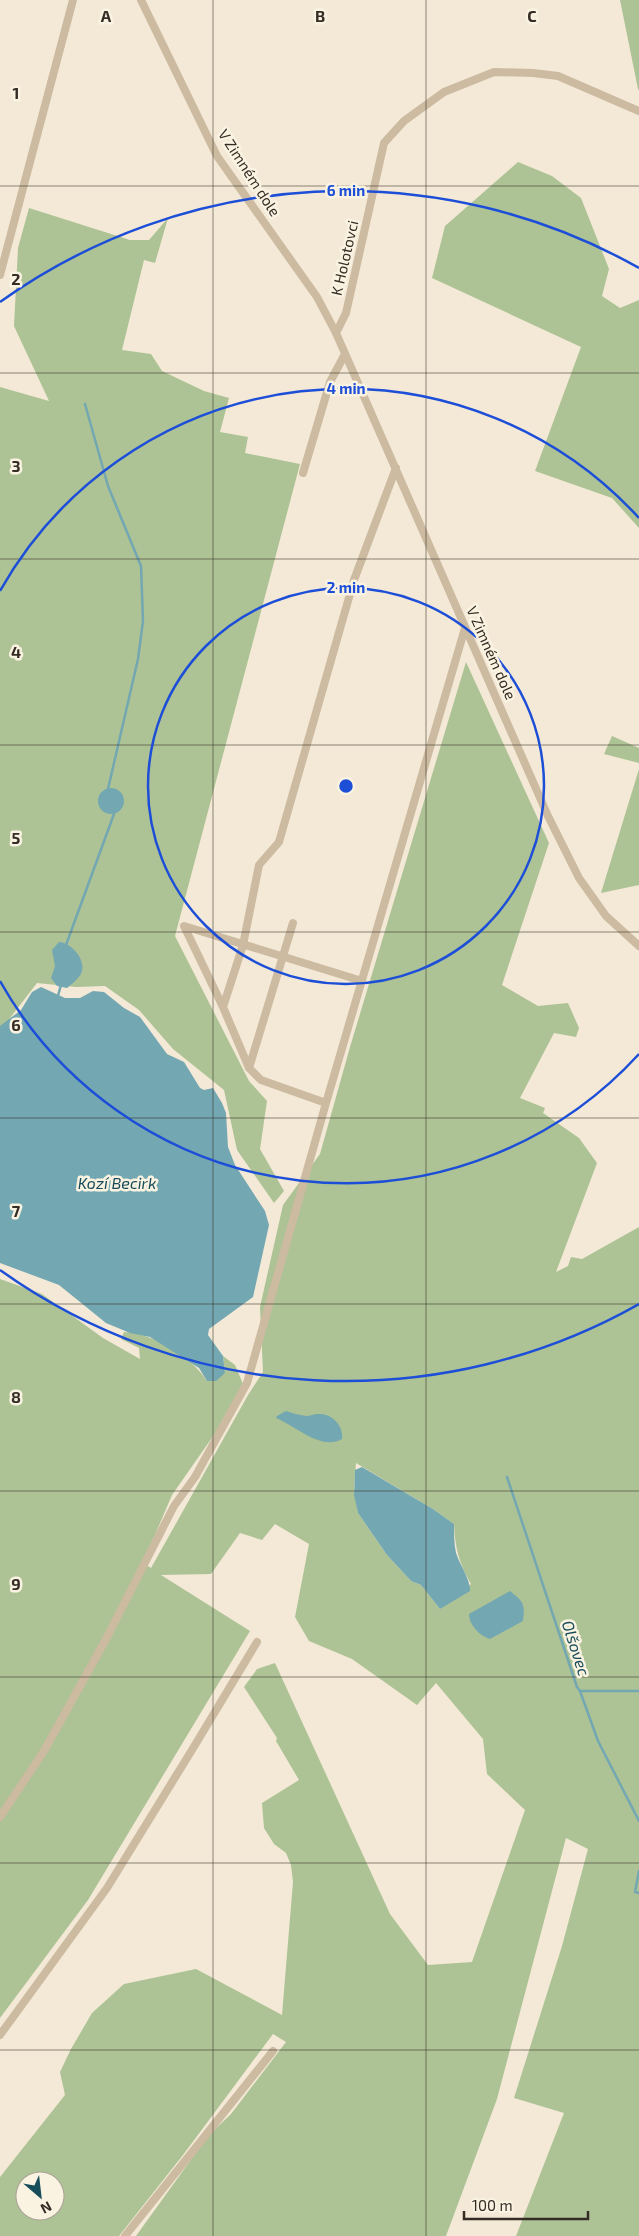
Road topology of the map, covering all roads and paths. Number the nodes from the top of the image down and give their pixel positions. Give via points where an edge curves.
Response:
1 (73, 0) edge
2 (141, 0) edge
3 (639, 111) edge
4 (0, 275) edge
5 (336, 333) junction
6 (345, 354) junction
7 (396, 468) junction
8 (303, 473) dead end
9 (465, 628) junction
10 (293, 923) dead end
11 (243, 945) junction
12 (639, 946) edge
13 (282, 957) junction
14 (362, 981) junction
15 (223, 1006) junction
16 (249, 1068) junction
17 (326, 1103) junction
18 (257, 1642) dead end
19 (0, 1817) edge
20 (0, 2035) edge
21 (273, 2052) dead end
22 (125, 2236) edge

1 - 4 street
2 - 5 street, V Zimném dole via 217,156 317,297
3 - 5 street, K Holotovci via 558,76 494,72 444,92 404,121 384,143 346,313
5 - 6 street, V Zimném dole
6 - 7 street, V Zimném dole
6 - 8 street via 330,382
7 - 9 street, V Zimném dole
7 - 11 street via 354,580 279,842 259,865
9 - 12 street, V Zimném dole via 578,878 606,916
9 - 14 street
10 - 13 street
11 - 13 street
11 - 15 street
11 - 15 street via 184,926
13 - 14 street
13 - 16 street
14 - 17 street
15 - 16 street
16 - 17 street via 262,1080
17 - 19 street via 247,1383 195,1476 174,1506 106,1639 44,1750
18 - 20 street via 107,1888
21 - 22 street

